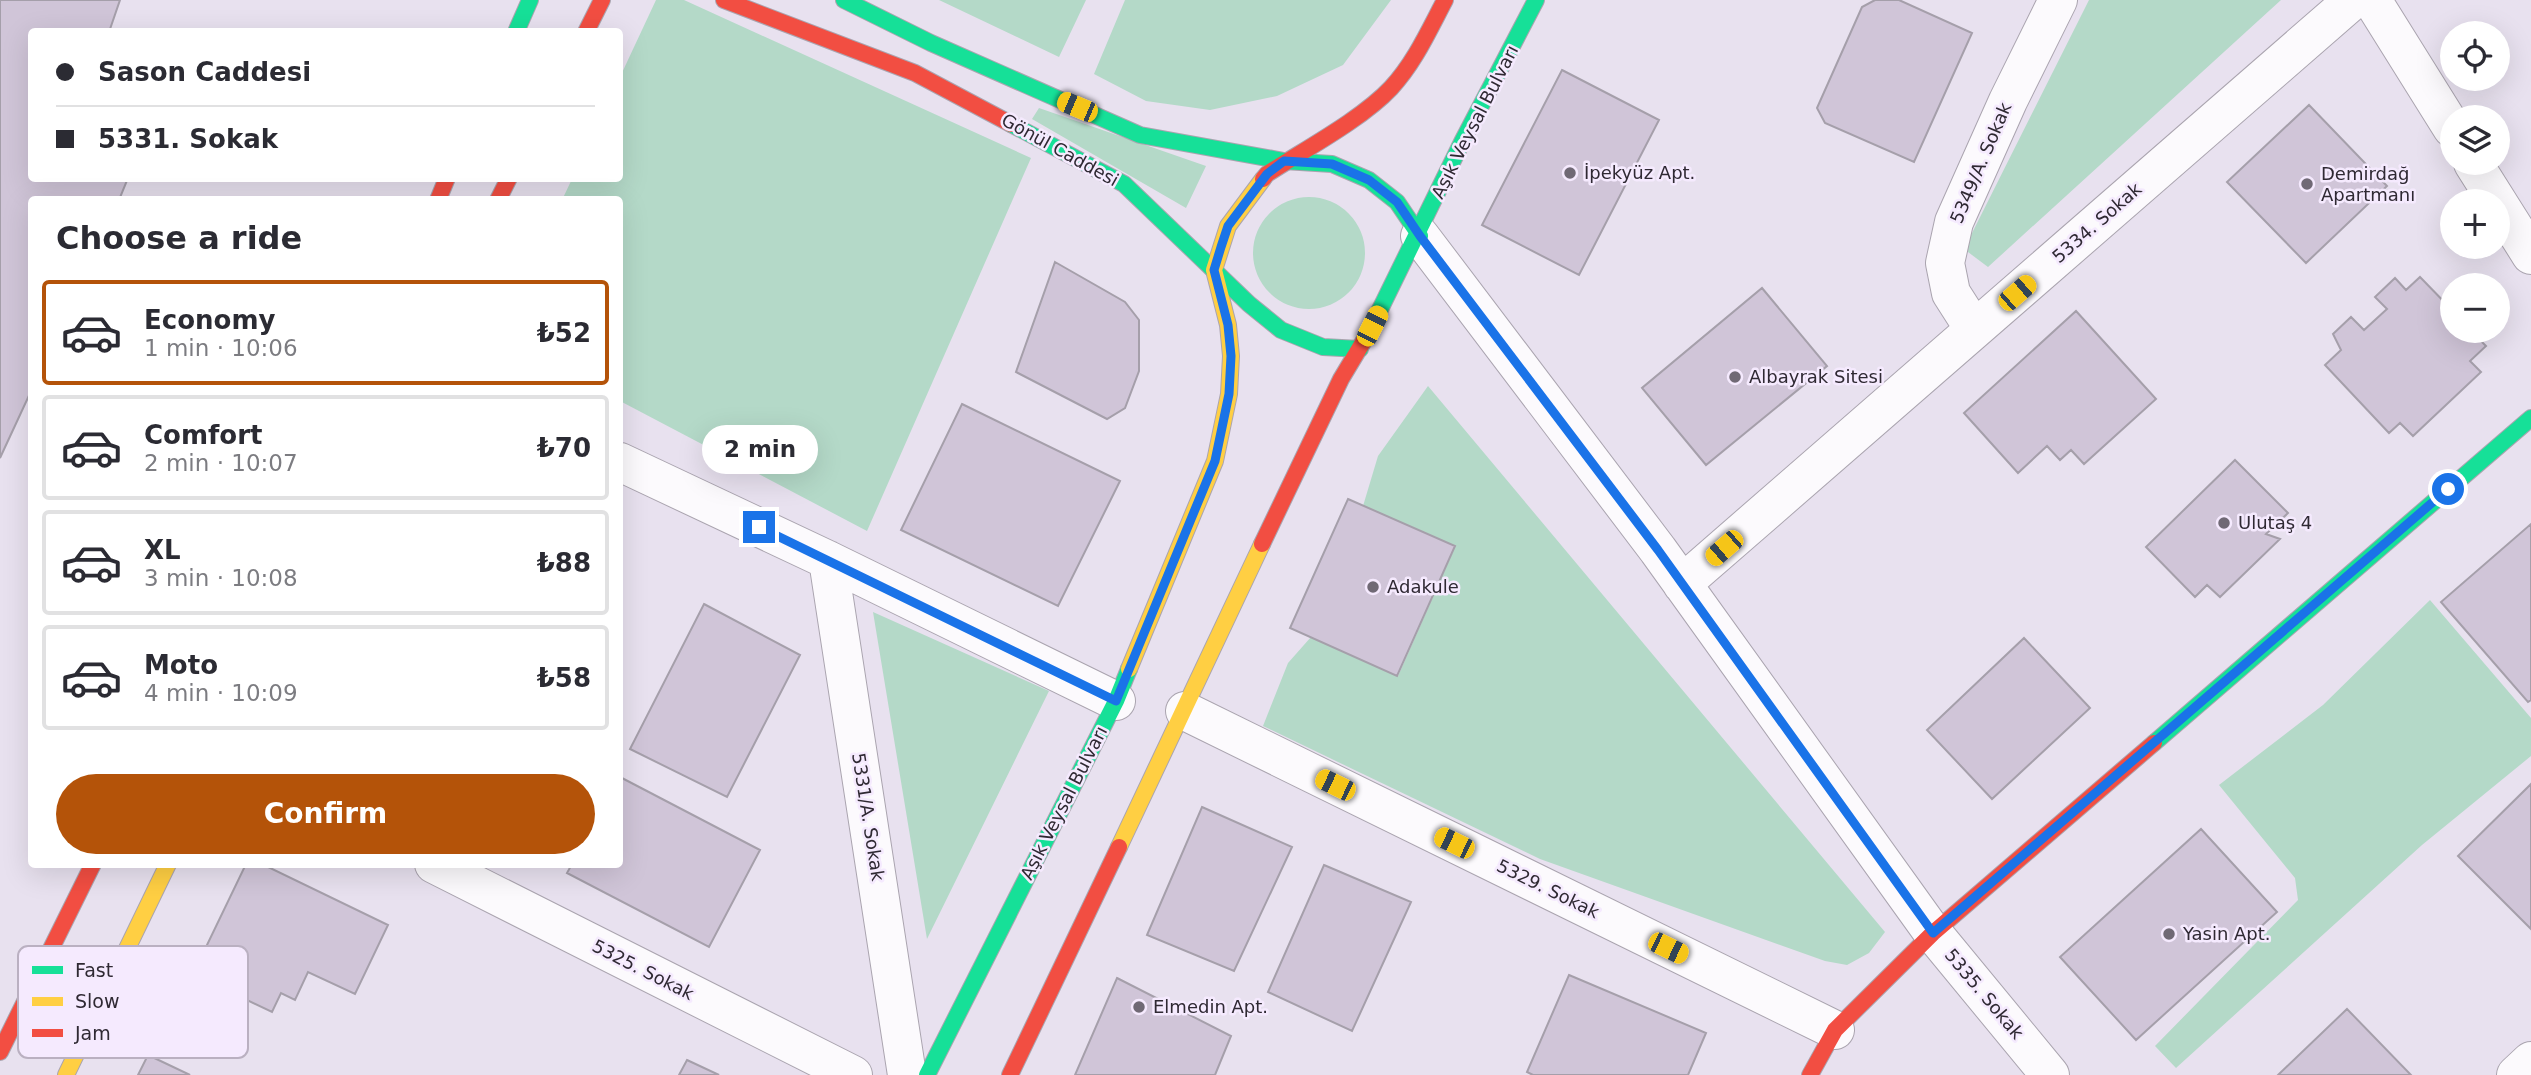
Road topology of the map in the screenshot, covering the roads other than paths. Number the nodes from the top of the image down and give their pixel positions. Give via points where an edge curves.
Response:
1 (530, 0) edge
2 (602, 0) edge
3 (724, 0) edge
4 (844, 0) edge
5 (1445, 0) edge
6 (1536, 0) edge
7 (2058, 0) edge
8 (2353, 0) edge
9 (2372, 0) edge
10 (518, 28) edge
11 (588, 28) edge
12 (2440, 109) edge
13 (1284, 161) junction
14 (2480, 175) edge
15 (1420, 236) junction
16 (2531, 256) edge
17 (1214, 270) junction
18 (1974, 329) junction
19 (1360, 349) junction
20 (2531, 418) edge
21 (623, 463) edge
22 (828, 560) junction
23 (1682, 584) junction
24 (1116, 701) junction
25 (1185, 711) junction
26 (91, 868) edge
27 (166, 868) edge
28 (442, 868) edge
29 (1933, 933) junction
30 (52, 946) edge
31 (128, 946) edge
32 (18, 1016) edge
33 (1835, 1030) junction
34 (0, 1052) edge
35 (74, 1058) edge
36 (2531, 1061) edge
37 (66, 1075) edge
38 (853, 1075) edge
39 (907, 1075) edge
40 (926, 1075) edge
41 (1010, 1075) edge
42 (1810, 1075) edge
43 (2050, 1075) edge
44 (2516, 1075) edge

1 - 10 street
2 - 11 street
3 - 17 street, Gönül Caddesi via 915,73 1079,159 1124,184
4 - 13 street via 1140,135
5 - 13 street via 1391,88 1365,110
6 - 15 street, Aşık Veysal Bulvarı
7 - 18 street, 5349/A. Sokak via 1954,222 1945,263 1951,293
8 - 18 street, 5334. Sokak
9 - 12 street
13 - 15 street via 1332,164 1369,180 1397,202
13 - 17 street via 1267,174 1228,226
14 - 16 street
15 - 19 street, Aşık Veysal Bulvarı
15 - 23 street, 5335. Sokak
17 - 19 street, Gönül Caddesi via 1281,330 1324,347
17 - 24 street, Aşık Veysal Bulvarı via 1231,356 1229,394 1215,461
18 - 23 street, 5334. Sokak
19 - 25 street, Aşık Veysal Bulvarı via 1341,379
20 - 29 street
21 - 22 street
22 - 24 street
22 - 39 street, 5331/A. Sokak
23 - 29 street, 5335. Sokak
24 - 40 street, Aşık Veysal Bulvarı
25 - 33 street, 5329. Sokak
25 - 41 street, Aşık Veysal Bulvarı
26 - 30 street
27 - 31 street
28 - 38 street, 5325. Sokak
29 - 33 street
29 - 43 street, 5335. Sokak
32 - 34 street
33 - 42 street
35 - 37 street
36 - 44 street

